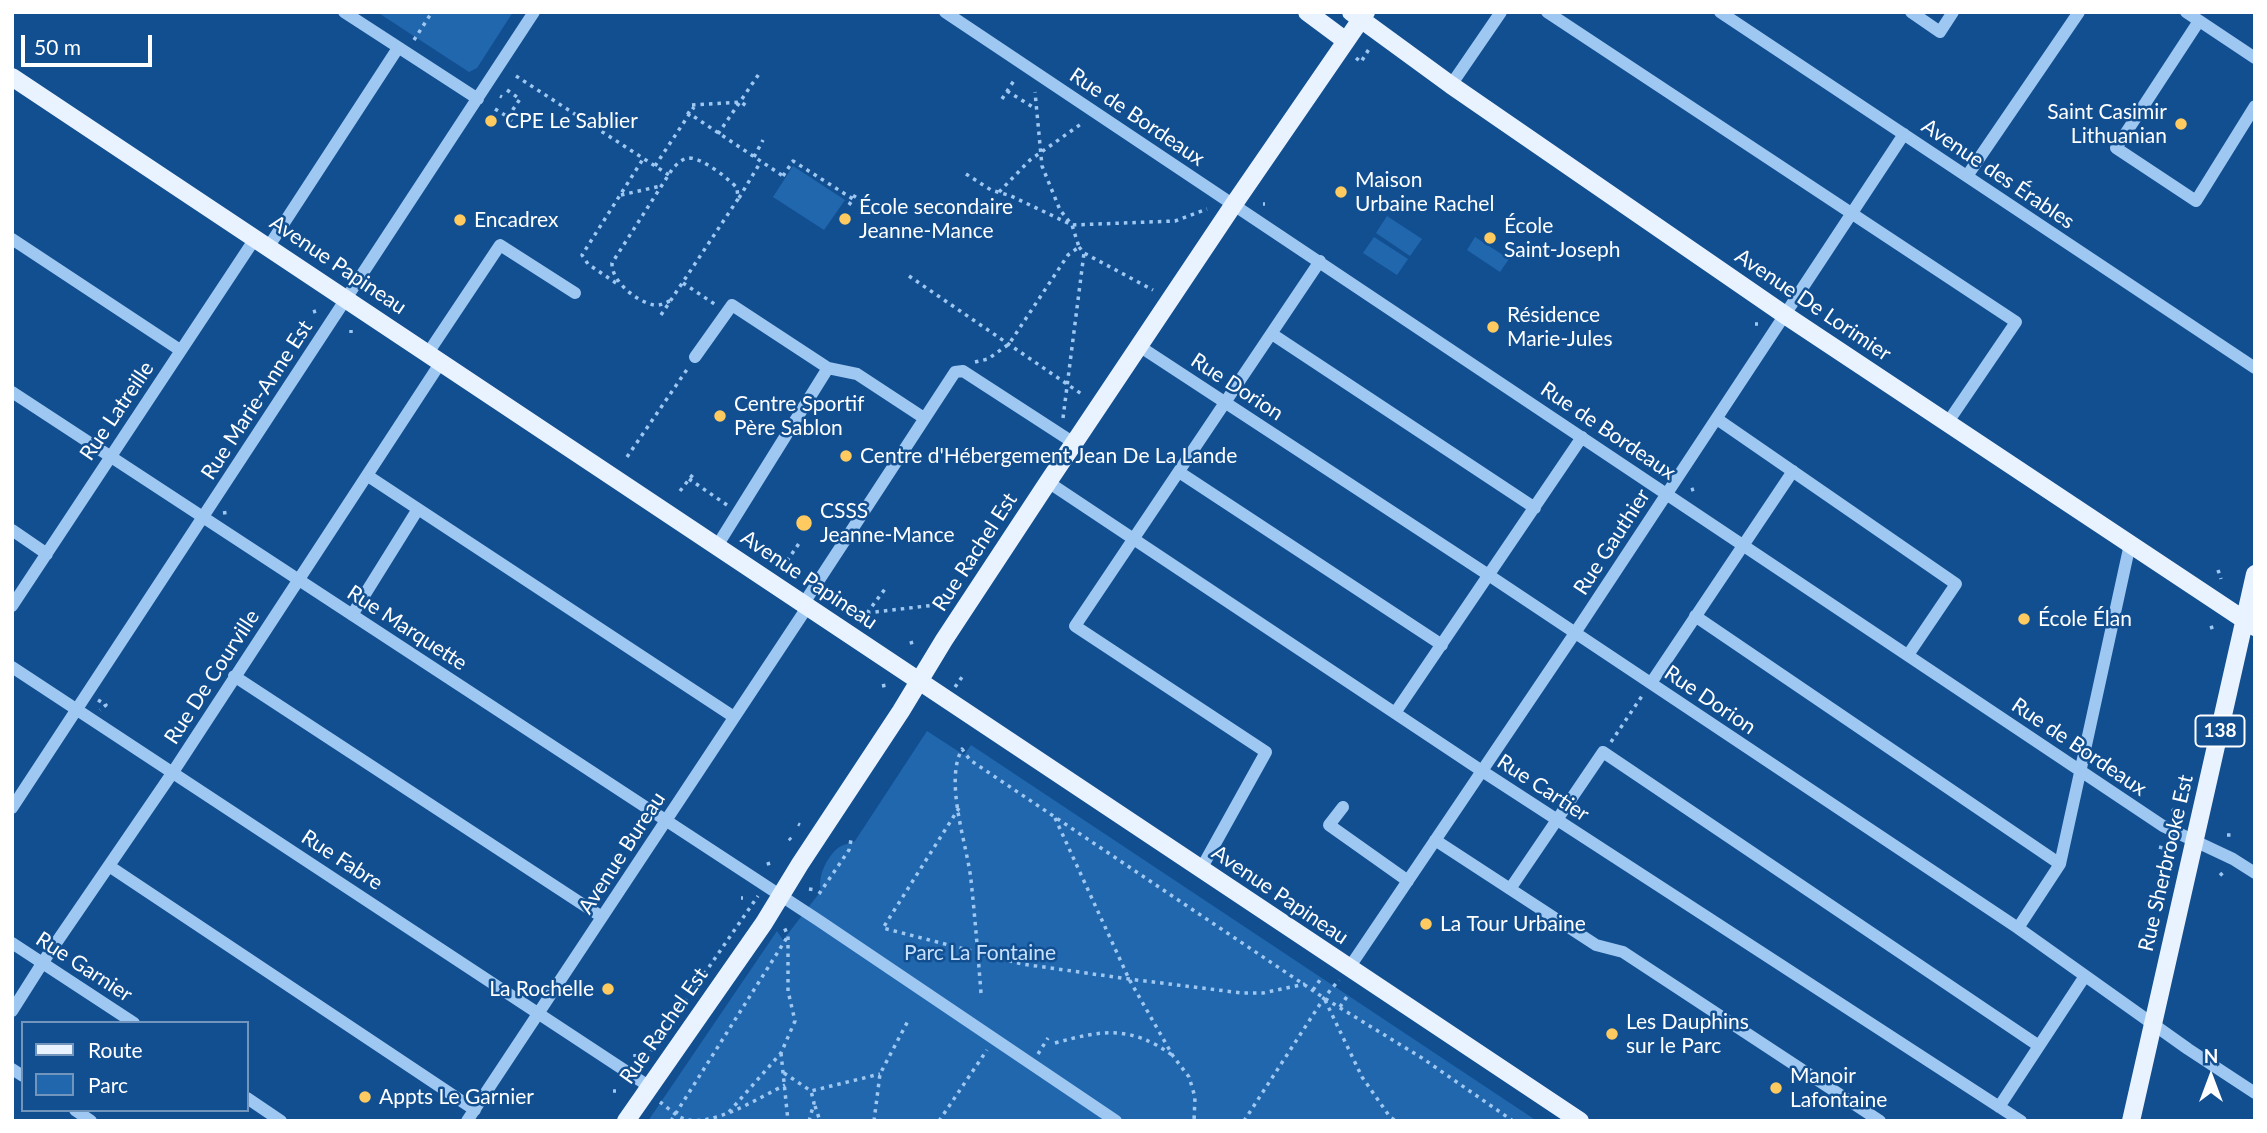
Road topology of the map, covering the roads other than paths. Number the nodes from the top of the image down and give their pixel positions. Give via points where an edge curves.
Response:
1 (344, 12) edge
2 (534, 12) edge
3 (945, 12) edge
4 (1307, 12) edge
5 (1501, 12) edge
6 (1547, 12) edge
7 (1720, 12) edge
8 (1911, 12) edge
9 (1953, 12) edge
10 (2079, 12) edge
11 (2186, 12) edge
12 (1359, 15) edge
13 (2199, 21) junction
14 (1346, 41) junction
15 (398, 48) junction
16 (2255, 58) edge
17 (12, 77) edge
18 (1451, 85) junction
19 (478, 99) junction
20 (2255, 106) edge
21 (1904, 134) junction
22 (1967, 176) junction
23 (1234, 204) junction
24 (1852, 214) junction
25 (12, 239) edge
26 (262, 242) junction
27 (1320, 261) junction
28 (575, 293) dead end
29 (346, 299) junction
30 (1784, 314) junction
31 (1272, 334) junction
32 (1139, 346) junction
33 (180, 350) junction
34 (435, 357) junction
35 (695, 358) road end
36 (828, 368) junction
37 (2255, 368) edge
38 (12, 392) edge
39 (1225, 403) junction
40 (924, 418) junction
41 (1717, 419) junction
42 (1948, 422) junction
43 (1582, 437) junction
44 (1074, 443) junction
45 (109, 457) junction
46 (1793, 471) junction
47 (1179, 472) junction
48 (368, 475) junction
49 (1048, 482) junction
50 (1667, 493) junction
51 (1535, 508) junction
52 (418, 509) junction
53 (203, 519) junction
54 (12, 530) edge
55 (1134, 539) junction
56 (2130, 544) junction
57 (1745, 545) junction
58 (717, 546) junction
59 (47, 554) junction
60 (2255, 574) edge
61 (1490, 576) junction
62 (299, 580) junction
63 (806, 605) junction
64 (12, 606) edge
65 (352, 615) junction
66 (1695, 616) junction
67 (2249, 624) edge
68 (1575, 633) junction
69 (1442, 645) junction
70 (1908, 655) junction
71 (12, 667) edge
72 (234, 676) junction
73 (920, 681) junction
74 (1651, 683) junction
75 (78, 709) junction
76 (1395, 713) junction
77 (734, 718) junction
78 (1482, 771) junction
79 (173, 772) junction
80 (2080, 772) junction
81 (1343, 807) dead end
82 (12, 808) edge
83 (666, 820) junction
84 (1557, 820) junction
85 (1436, 840) junction
86 (2195, 841) junction
87 (2060, 864) junction
88 (109, 866) junction
89 (1201, 869) junction
90 (2255, 873) edge
91 (1408, 881) junction
92 (1510, 889) junction
93 (780, 896) junction
94 (602, 917) junction
95 (2018, 928) junction
96 (12, 943) edge
97 (43, 962) junction
98 (1349, 968) junction
99 (2085, 976) junction
100 (12, 1011) edge
101 (538, 1013) junction
102 (131, 1021) edge
103 (2153, 1022) junction
104 (2039, 1046) junction
105 (650, 1087) junction
106 (2255, 1093) edge
107 (248, 1099) edge
108 (1999, 1107) junction
109 (471, 1115) edge
110 (2016, 1119) edge
111 (281, 1121) edge
112 (626, 1121) edge
113 (1116, 1121) edge
114 (1580, 1121) edge
115 (1880, 1121) edge
116 (2131, 1121) edge

1 - 15 street
2 - 19 street, Rue Marie-Anne Est
3 - 23 street, Rue de Bordeaux
4 - 14 main road
5 - 18 street
6 - 24 street
7 - 21 street, Avenue des Érables
8 - 9 street via 1940,32
10 - 22 street
11 - 13 street
12 - 14 main road, Rue Rachel Est
12 - 18 main road, Avenue De Lorimier
13 - 16 street
13 - 20 street via 2116,148 2196,201
14 - 23 main road, Rue Rachel Est
15 - 19 street
15 - 26 street, Rue Latreille
17 - 26 main road, Avenue Papineau
18 - 30 main road, Avenue De Lorimier
19 - 29 street, Rue Marie-Anne Est
21 - 22 street, Avenue des Érables
21 - 24 street, Rue Gauthier
22 - 37 street, Avenue des Érables
23 - 27 street, Rue de Bordeaux
23 - 32 main road, Rue Rachel Est
24 - 30 street, Rue Gauthier
24 - 42 street via 2016,322
25 - 33 street
26 - 29 main road, Avenue Papineau
26 - 33 street, Rue Latreille
27 - 31 street
27 - 43 street, Rue de Bordeaux
28 - 34 street, Rue De Courville via 499,245
29 - 34 main road, Avenue Papineau
29 - 53 street, Rue Marie-Anne Est
30 - 41 street, Rue Gauthier
30 - 42 main road, Avenue De Lorimier
31 - 39 street
31 - 51 street
32 - 39 street, Rue Dorion
32 - 44 main road, Rue Rachel Est
33 - 45 street, Rue Latreille
34 - 48 street, Rue De Courville
34 - 58 main road, Avenue Papineau
35 - 36 street via 732,305
36 - 40 street via 857,374
36 - 58 street
38 - 45 street, Rue Marquette
39 - 47 street
39 - 61 street, Rue Dorion
40 - 44 street, Avenue Bureau via 955,372 963,371
40 - 63 street, Avenue Bureau
41 - 46 street
41 - 50 street, Rue Gauthier
42 - 56 main road, Avenue De Lorimier
43 - 50 street, Rue de Bordeaux
43 - 51 street
44 - 49 main road, Rue Rachel Est
45 - 53 street, Rue Marquette
45 - 59 street, Rue Latreille
46 - 57 street
46 - 70 street via 1956,584
47 - 55 street
47 - 69 street
48 - 52 street
48 - 62 street, Rue De Courville
49 - 55 street, Rue Cartier
49 - 73 main road, Rue Rachel Est
50 - 57 street, Rue de Bordeaux
50 - 68 street, Rue Gauthier
51 - 61 street
52 - 65 street
52 - 77 street
53 - 62 street, Rue Marquette
53 - 75 street, Rue Marie-Anne Est
54 - 59 street
55 - 76 street, Rue Cartier
55 - 89 street via 1075,626 1266,752
56 - 67 main road, Avenue De Lorimier
56 - 80 street
57 - 66 street
57 - 70 street, Rue de Bordeaux
58 - 63 main road, Avenue Papineau
59 - 64 street, Rue Latreille
60 - 67 main road, Rue Sherbrooke Est / 138
61 - 68 street, Rue Dorion
61 - 69 street
62 - 65 street, Rue Marquette
62 - 72 street, Rue De Courville
63 - 73 main road, Avenue Papineau
63 - 77 street, Avenue Bureau
65 - 83 street, Rue Marquette
66 - 74 street
66 - 87 street
67 - 86 main road, Rue Sherbrooke Est / 138
68 - 74 street, Rue Dorion
68 - 78 street, Rue Gauthier
69 - 76 street
70 - 80 street, Rue de Bordeaux
71 - 75 street, Rue Fabre
72 - 79 street, Rue De Courville
72 - 94 street
73 - 89 main road, Avenue Papineau
73 - 93 main road, Rue Rachel Est
74 - 95 street, Rue Dorion
75 - 79 street, Rue Fabre
75 - 82 street, Rue Marie-Anne Est
76 - 78 street, Rue Cartier
77 - 83 street, Avenue Bureau
78 - 84 street, Rue Cartier
78 - 85 street, Rue Gauthier
79 - 88 street, Rue De Courville
79 - 101 street, Rue Fabre
80 - 86 street, Rue de Bordeaux via 2163,826
80 - 87 street
81 - 91 street via 1329,825
83 - 93 street, Rue Marquette
83 - 94 street, Avenue Bureau
84 - 92 street
84 - 104 street via 1603,752
84 - 108 street, Rue Cartier
85 - 91 street, Rue Gauthier
85 - 92 street
86 - 90 street, Rue de Bordeaux
86 - 103 main road, Rue Sherbrooke Est / 138
87 - 95 street
88 - 97 street, Rue De Courville
88 - 109 street
89 - 98 main road, Avenue Papineau
91 - 98 street, Rue Gauthier
92 - 115 street via 1596,945 1622,952
93 - 105 main road, Rue Rachel Est
93 - 113 street, Rue Marquette
94 - 101 street, Avenue Bureau
95 - 99 street, Rue Dorion
96 - 97 street, Rue Garnier
97 - 100 street, Rue De Courville
97 - 102 street, Rue Garnier
98 - 114 main road, Avenue Papineau
99 - 103 street, Rue Dorion
99 - 104 street
101 - 105 street, Rue Fabre
101 - 109 street, Avenue Bureau
103 - 106 street, Rue Dorion
103 - 116 main road, Rue Sherbrooke Est / 138
104 - 108 street
105 - 112 main road, Rue Rachel Est
107 - 111 street
108 - 110 street, Rue Cartier

